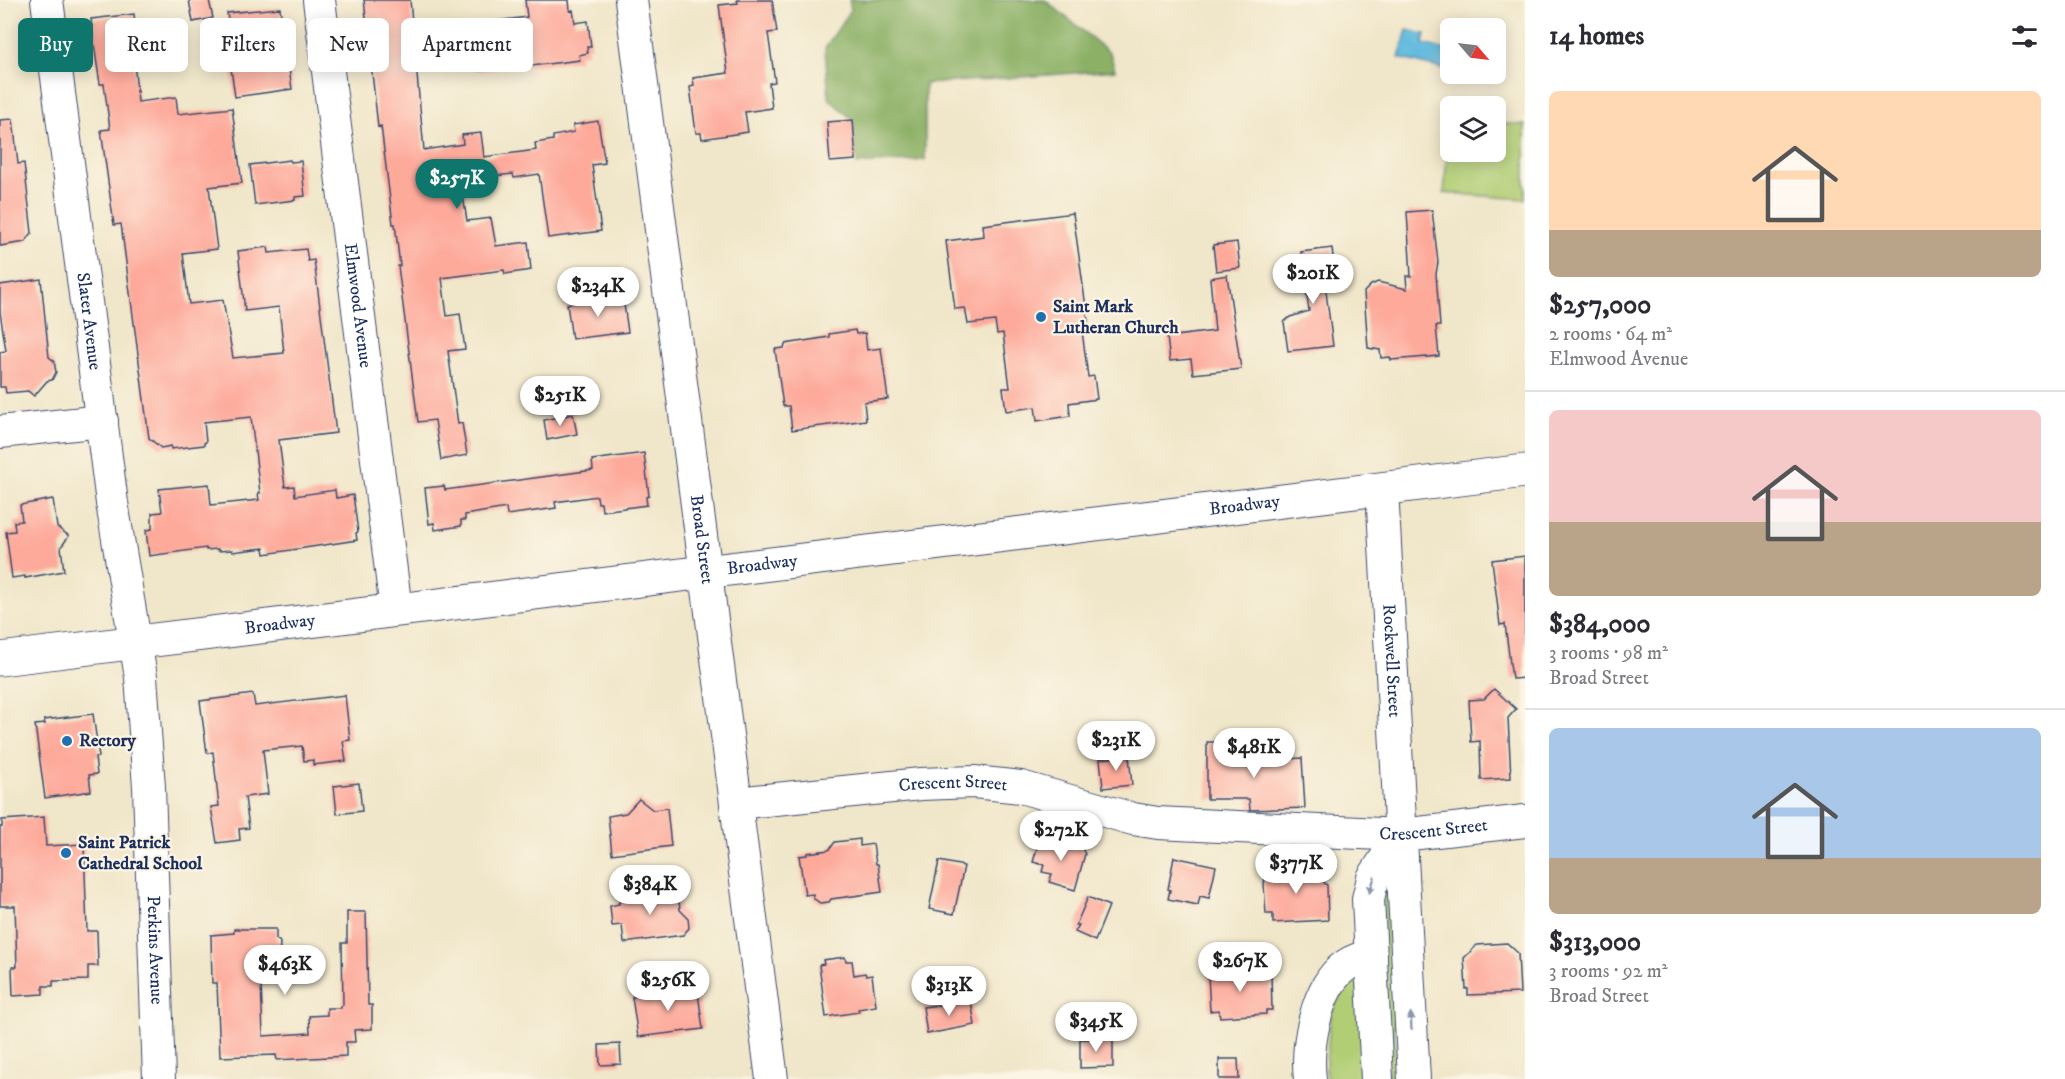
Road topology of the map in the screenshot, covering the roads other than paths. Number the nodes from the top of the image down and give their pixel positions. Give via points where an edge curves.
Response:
1 (47, 0) edge
2 (319, 0) edge
3 (631, 0) edge
4 (102, 421) junction
5 (0, 432) edge
6 (1525, 471) edge
7 (1382, 489) junction
8 (706, 572) junction
9 (396, 610) junction
10 (135, 642) junction
11 (0, 659) edge
12 (736, 803) junction
13 (1525, 821) edge
14 (1401, 835) junction
15 (1371, 956) junction
16 (159, 1079) edge
17 (772, 1079) edge
18 (1310, 1079) edge
19 (1377, 1079) edge
20 (1414, 1079) edge

1 - 4 street, Slater Avenue
2 - 9 street, Elmwood Avenue
3 - 8 street, Broad Street
4 - 5 street
4 - 10 street, Slater Avenue
6 - 7 main road, Broadway
7 - 8 main road, Broadway
7 - 14 street, Rockwell Street
8 - 9 main road, Broadway
8 - 12 street, Broad Street
9 - 10 main road, Broadway
10 - 11 main road, Broadway
10 - 16 street, Perkins Avenue via 147,750
12 - 14 street, Crescent Street via 974,782 1022,787 1158,824
12 - 17 street, Broad Street
13 - 14 street, Crescent Street
14 -> 15 street via 1369,889
20 -> 14 street, Rockwell Street
15 - 18 street via 1342,968 1326,991 1310,1040
15 - 19 street

